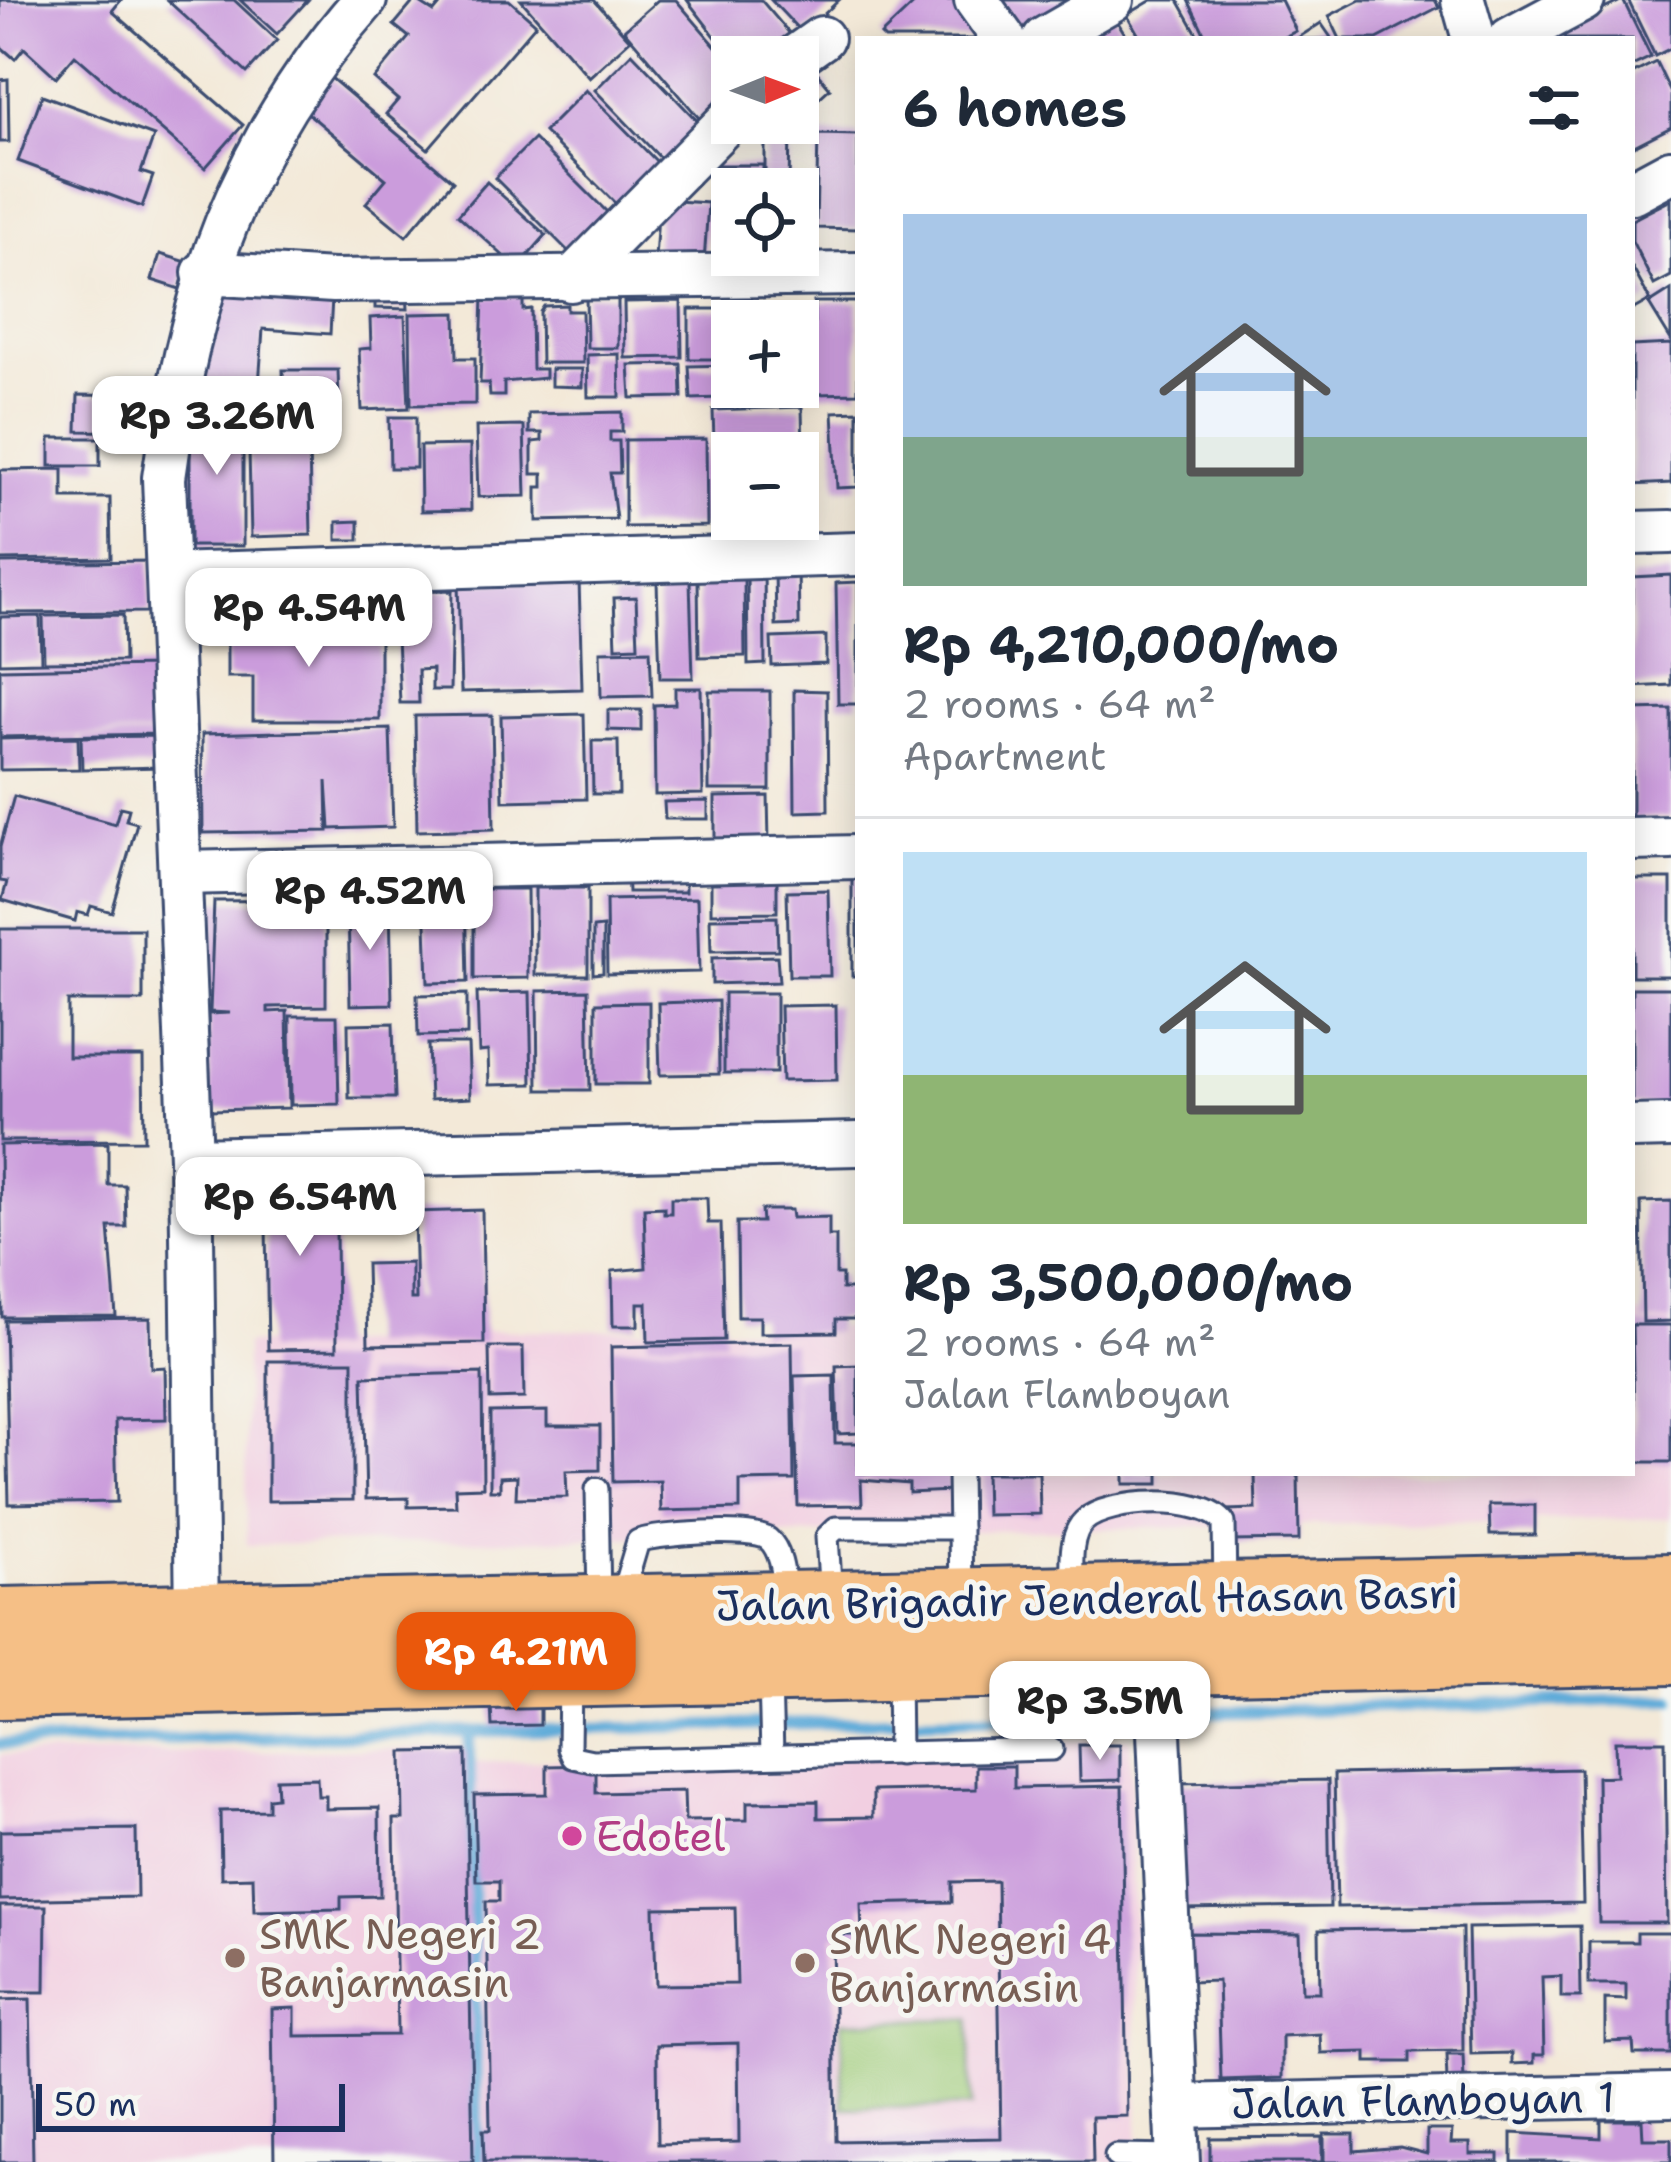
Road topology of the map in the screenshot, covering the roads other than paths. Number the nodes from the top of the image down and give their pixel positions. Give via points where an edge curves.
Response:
1 (365, 0) edge
2 (976, 0) edge
3 (1112, 0) edge
4 (1463, 0) edge
5 (1583, 0) edge
6 (1002, 36) edge
7 (1049, 36) edge
8 (1473, 36) edge
9 (1516, 36) edge
10 (711, 138) edge
11 (1671, 171) edge
12 (1635, 190) edge
13 (205, 273) junction
14 (855, 274) edge
15 (571, 280) junction
16 (1635, 532) edge
17 (1671, 532) edge
18 (855, 554) edge
19 (168, 575) junction
20 (1671, 838) edge
21 (1635, 839) edge
22 (855, 857) edge
23 (182, 873) junction
24 (1671, 1126) edge
25 (1635, 1127) edge
26 (855, 1144) edge
27 (191, 1159) junction
28 (959, 1476) edge
29 (596, 1489) dead end
30 (960, 1528) junction
31 (1671, 1587) edge
32 (1489, 1591) junction
33 (1418, 1592) junction
34 (1226, 1596) junction
35 (1072, 1600) junction
36 (961, 1602) junction
37 (810, 1605) junction
38 (608, 1609) junction
39 (197, 1618) junction
40 (0, 1621) edge
41 (1671, 1651) edge
42 (1490, 1656) junction
43 (1420, 1658) junction
44 (1156, 1664) junction
45 (0, 1685) edge
46 (898, 1689) junction
47 (770, 1691) junction
48 (570, 1696) junction
49 (899, 1744) junction
50 (1052, 1749) dead end
51 (772, 1752) junction
52 (1671, 2095) edge
53 (1176, 2106) junction
54 (1116, 2156) dead end
55 (1178, 2159) edge

1 - 13 street via 285,105
2 - 6 street
3 - 7 street
4 - 8 street
5 - 9 street
10 - 15 street
11 - 12 street
13 - 15 street
13 - 19 street via 178,374 164,478
14 - 15 street
16 - 17 street
18 - 19 street
19 - 23 street
20 - 21 street
22 - 23 street
23 - 27 street
24 - 25 street
26 - 27 street
27 - 39 street
28 - 30 lane
29 - 38 lane
30 - 36 lane
30 - 37 lane via 836,1528
31 - 32 highway, Jalan Brigadir Jenderal Hasan Basri
32 - 33 highway, Jalan Brigadir Jenderal Hasan Basri
32 - 42 highway
33 - 34 highway, Jalan Brigadir Jenderal Hasan Basri
33 - 43 highway
34 - 35 highway, Jalan Brigadir Jenderal Hasan Basri
34 - 35 lane via 1224,1523 1205,1506 1181,1504 1105,1507 1084,1520 1074,1542
35 - 36 highway, Jalan Brigadir Jenderal Hasan Basri
36 - 37 highway, Jalan Brigadir Jenderal Hasan Basri
37 - 38 highway, Jalan Brigadir Jenderal Hasan Basri
38 - 39 highway, Jalan Brigadir Jenderal Hasan Basri
39 - 40 highway, Jalan Brigadir Jenderal Hasan Basri
41 - 42 highway, Jalan Brigadir Jenderal Hasan Basri
42 - 43 highway, Jalan Brigadir Jenderal Hasan Basri
43 - 44 highway, Jalan Brigadir Jenderal Hasan Basri
44 - 46 highway, Jalan Brigadir Jenderal Hasan Basri
44 - 53 street
45 - 48 highway, Jalan Brigadir Jenderal Hasan Basri
46 - 47 highway, Jalan Brigadir Jenderal Hasan Basri
46 - 49 lane
47 - 48 highway, Jalan Brigadir Jenderal Hasan Basri
47 - 51 lane
48 - 51 lane via 573,1757
49 - 50 lane
49 - 51 lane
52 - 53 street, Jalan Flamboyan 1
53 - 55 street
54 - 55 lane

